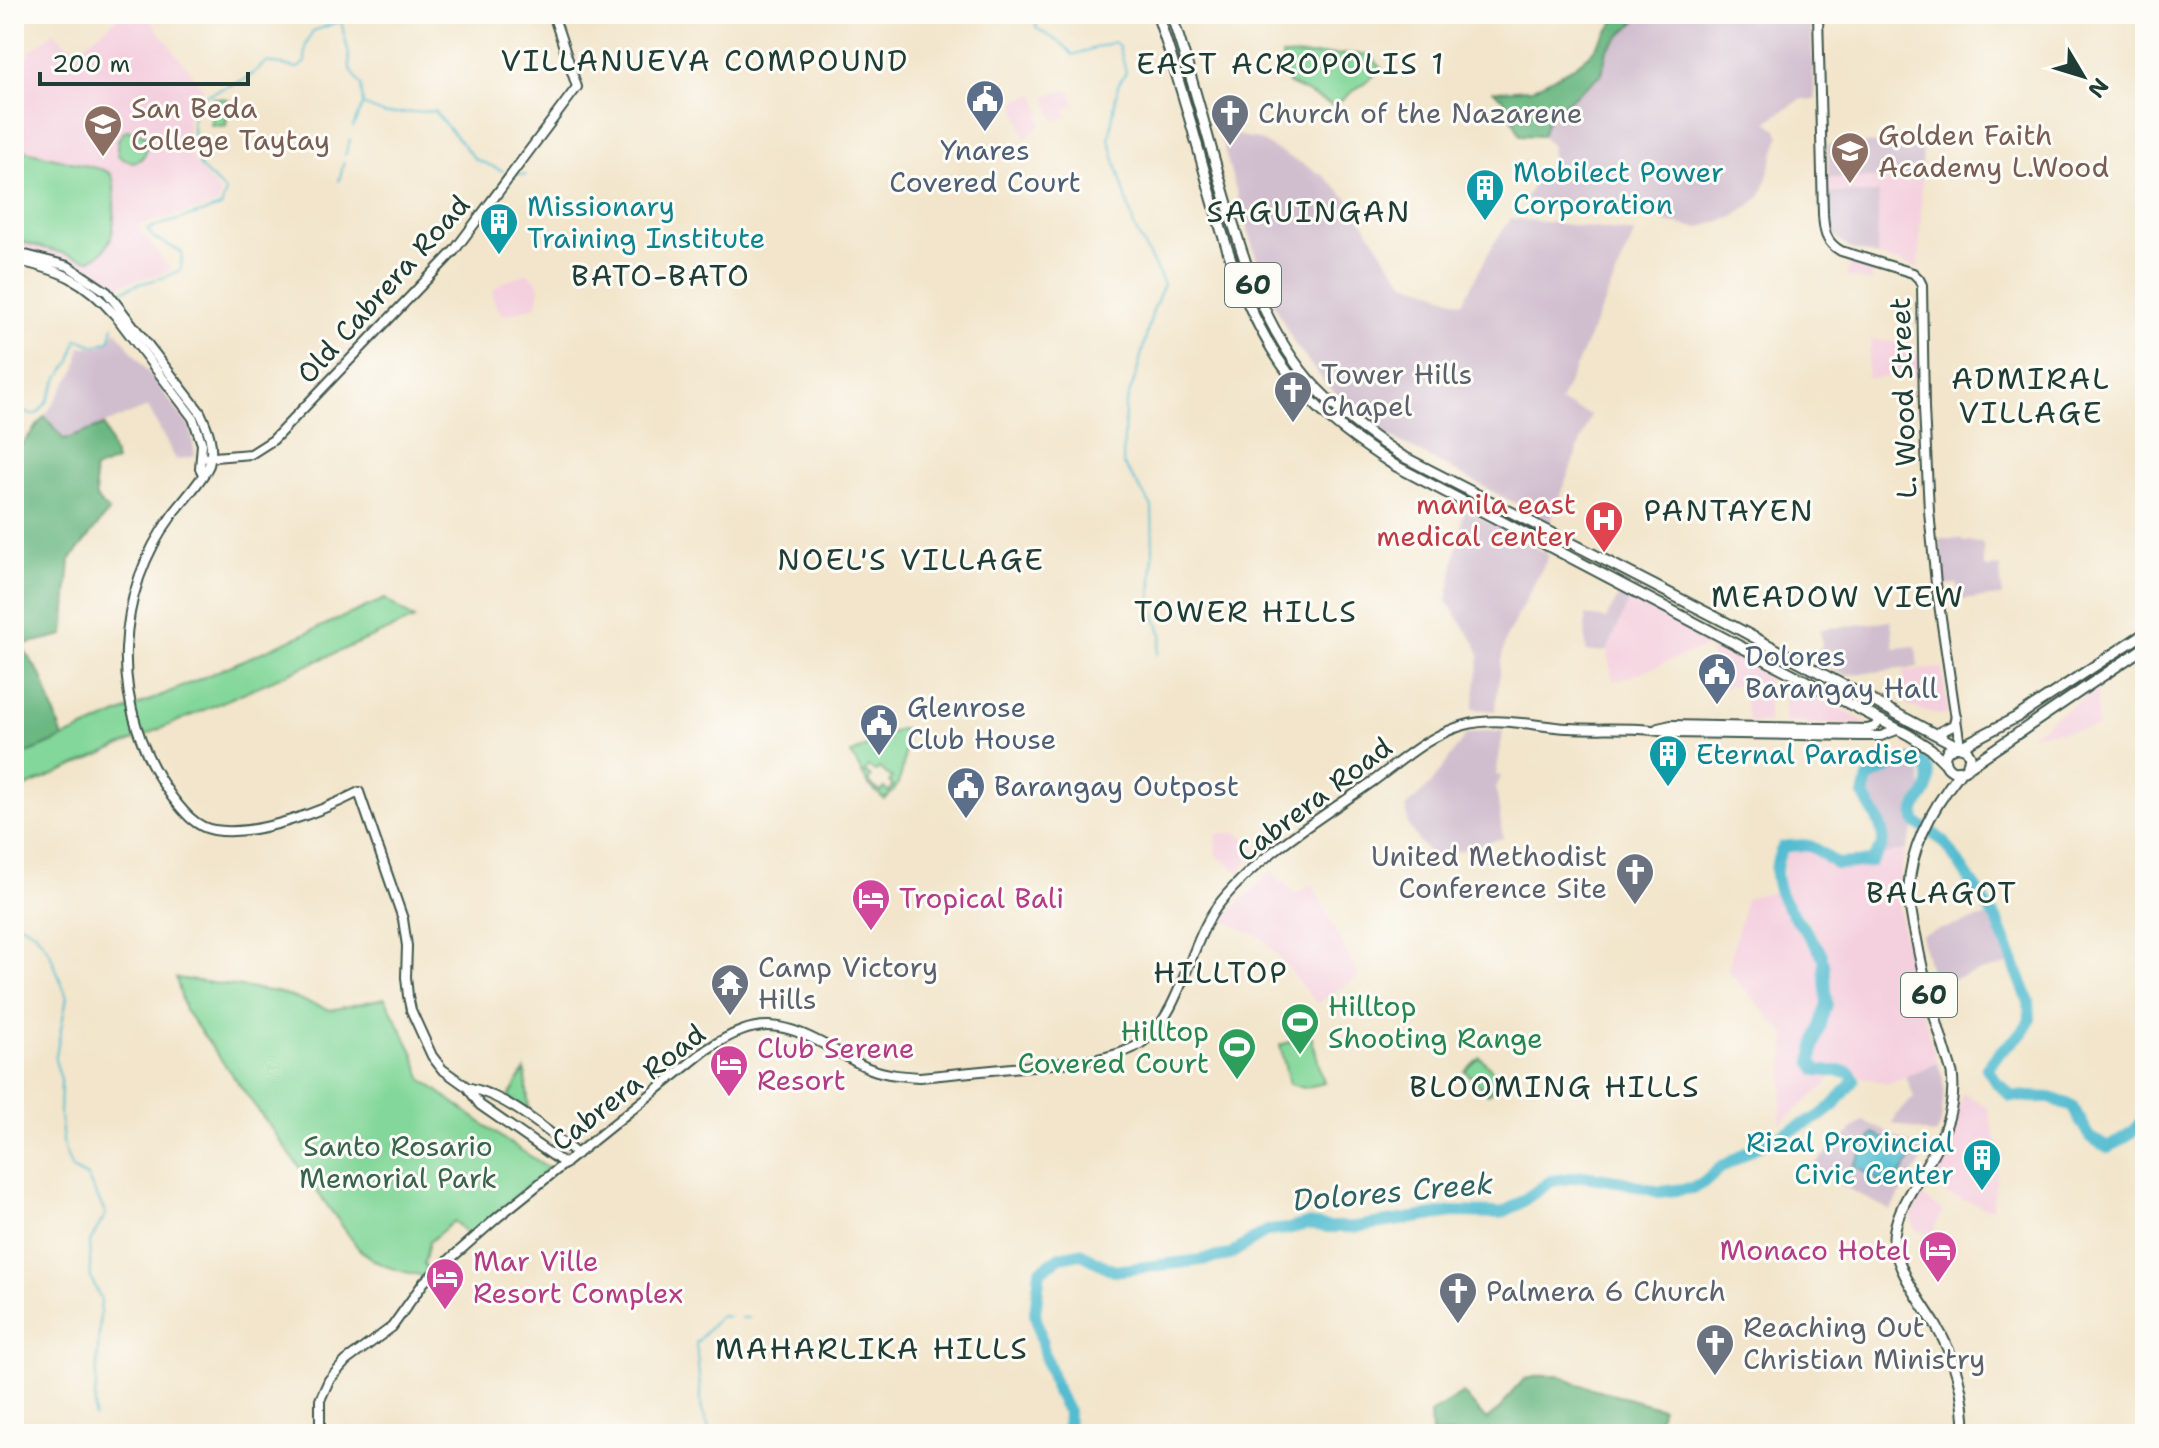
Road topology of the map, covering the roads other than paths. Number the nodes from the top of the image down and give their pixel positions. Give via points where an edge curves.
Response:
1 (553, 14) edge
2 (1157, 14) edge
3 (1171, 14) edge
4 (1818, 14) edge
5 (14, 252) edge
6 (14, 260) edge
7 (1314, 385) junction
8 (1303, 392) junction
9 (206, 458) junction
10 (1535, 524) junction
11 (1529, 536) junction
12 (1646, 582) junction
13 (1639, 595) junction
14 (2145, 633) edge
15 (2145, 647) edge
16 (1956, 718) junction
17 (1880, 721) junction
18 (1654, 729) junction
19 (1897, 730) junction
20 (1937, 735) junction
21 (1959, 746) junction
22 (1931, 749) junction
23 (1946, 765) junction
24 (1964, 770) junction
25 (1946, 792) junction
26 (467, 1087) junction
27 (544, 1130) junction
28 (535, 1142) junction
29 (577, 1154) junction
30 (565, 1164) junction
31 (320, 1434) edge
32 (1965, 1434) edge

1 - 9 main road, Old Cabrera Road via 577,87 454,251 273,440 251,454
2 - 8 main road, 60 via 1247,305
3 - 7 main road, 60 via 1259,301
4 - 16 main road, L. Wood Street via 1826,237 1842,251 1913,273 1922,285 1929,511
5 - 9 main road via 68,266 107,292 200,412 208,429
6 - 9 main road via 65,274 101,300 193,418
7 - 8 main road
7 - 10 main road, 60 via 1362,430 1402,456
8 - 11 main road, 60 via 1372,451
9 - 26 main road via 208,469 151,548 128,624 129,694 150,761 182,810 214,830 282,822 359,792 403,919 411,1010 432,1056
10 - 11 main road
10 - 12 main road, 60
11 - 13 main road, 60
12 - 13 main road
12 - 20 main road, 60
13 - 17 main road, 60
14 - 21 main road via 2017,717
15 - 24 main road, 60
16 - 20 main road
16 - 21 main road, L. Wood Street
17 - 18 main road, Cabrera Road via 1867,729
17 - 19 main road, 60
18 - 19 main road, Cabrera Road via 1861,736
18 - 29 main road, Cabrera Road via 1491,722 1441,734 1269,856 1232,890 1215,910 1161,1022 1145,1041 1115,1055 920,1077 894,1075 871,1069 805,1034 762,1025 706,1050
19 - 22 main road, 60
20 - 21 main road, 60
20 - 22 main road via 1940,745
21 - 23 main road via 1945,753
21 - 24 main road via 1970,756
22 - 23 main road, 60
23 - 24 main road, 60
23 - 25 main road, 60
24 - 25 main road, 60
25 - 32 main road, 60 via 1915,853 1910,906 1954,1089 1949,1123 1901,1209 1894,1243 1914,1292 1949,1351 1965,1412
26 - 27 main road via 487,1092
26 - 28 main road via 480,1105
27 - 28 main road
27 - 29 main road
28 - 30 main road
29 - 30 main road, Cabrera Road
30 - 31 main road, Cabrera Road via 436,1271 392,1327 335,1371 320,1400

